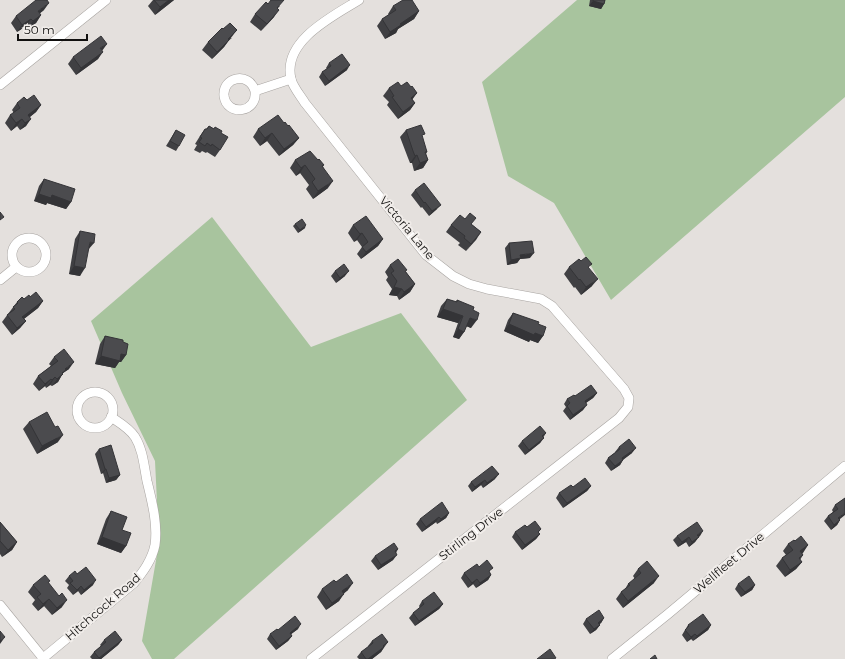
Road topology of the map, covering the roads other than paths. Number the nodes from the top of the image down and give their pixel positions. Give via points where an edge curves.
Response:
1 (106, 0) edge
2 (359, 0) edge
3 (292, 79) junction
4 (0, 85) edge
5 (255, 91) dead end
6 (16, 267) dead end
7 (0, 280) edge
8 (628, 407) joint
9 (111, 417) dead end
10 (845, 466) edge
11 (0, 605) edge
12 (43, 659) edge
13 (311, 659) edge
14 (612, 659) edge

1 - 4 street
2 - 3 street, Victoria Lane via 324,22 297,47 291,62
3 - 5 street
3 - 8 street, Victoria Lane via 305,103 426,256 453,276 469,284 541,299 552,306 624,389 629,398
6 - 7 street
8 - 13 street, Stirling Drive via 619,418
9 - 12 street, Hitchcock Road via 130,430 141,450 155,519 155,547 142,574 134,583
10 - 14 street, Wellfleet Drive
11 - 12 street

